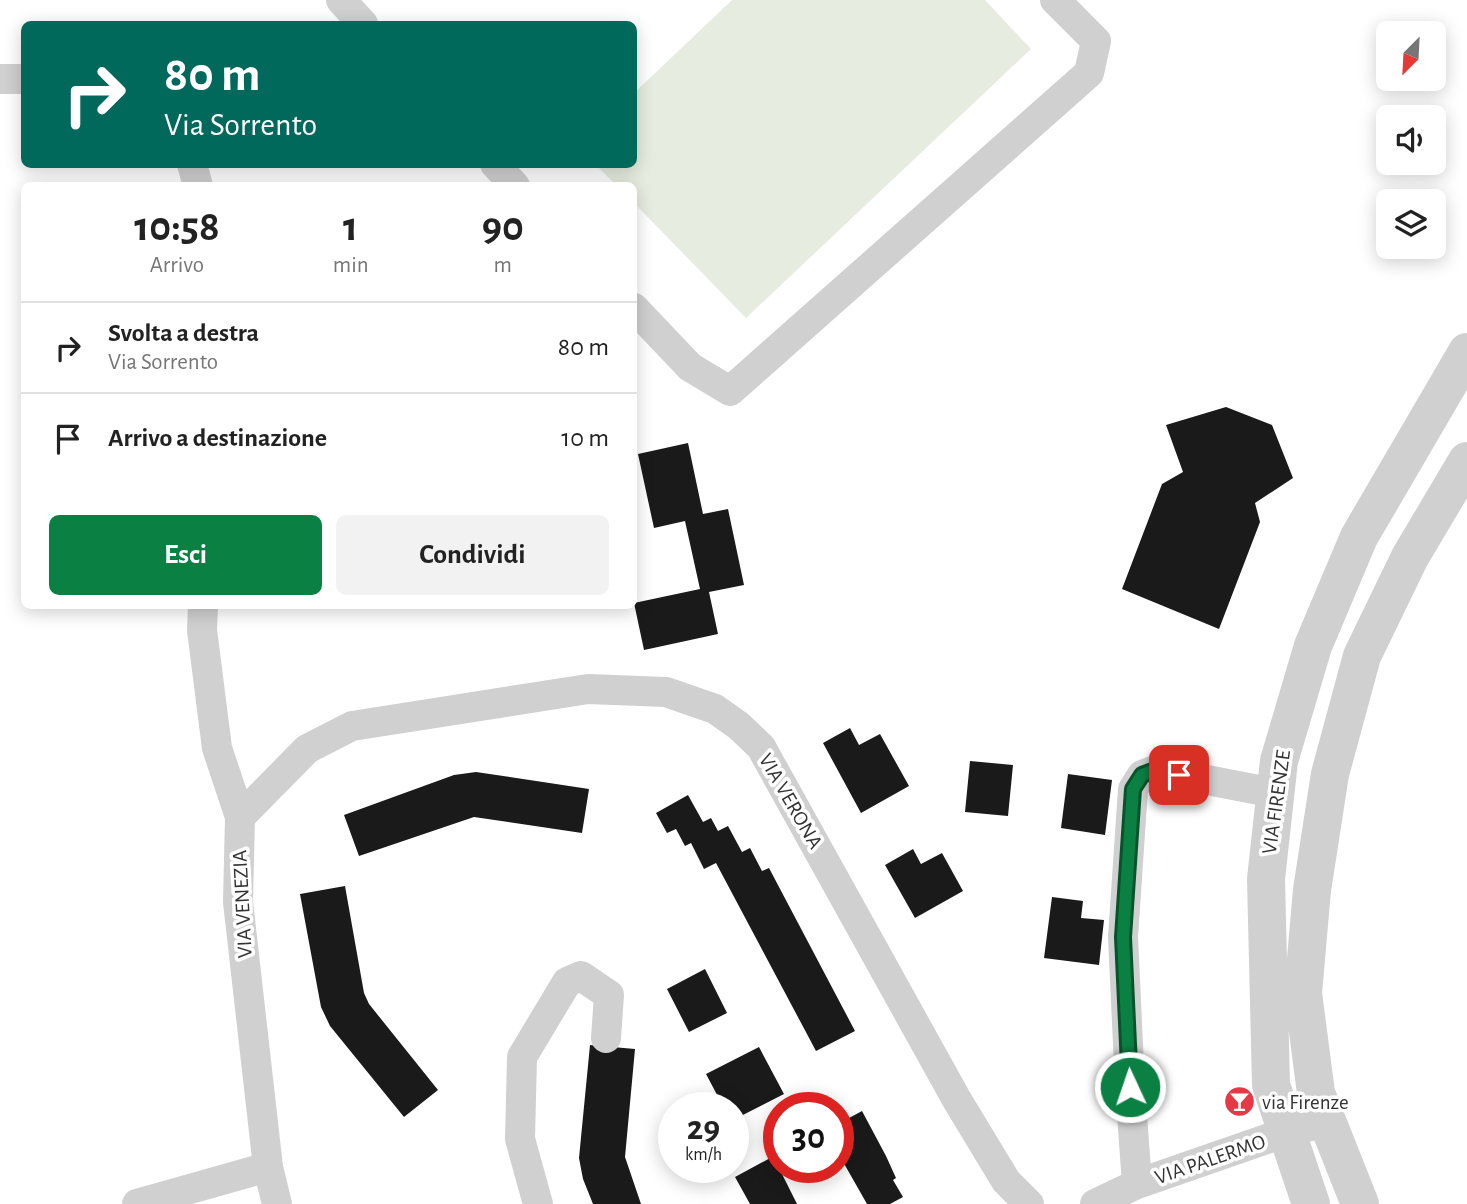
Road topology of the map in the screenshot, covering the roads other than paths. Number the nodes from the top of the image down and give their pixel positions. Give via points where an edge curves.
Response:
1 (341, 0) edge
2 (1055, 0) edge
3 (360, 21) edge
4 (0, 79) edge
5 (21, 79) edge
6 (499, 168) edge
7 (511, 182) edge
8 (637, 311) edge
9 (1462, 371) edge
10 (1467, 461) edge
11 (203, 609) edge
12 (1275, 793) junction
13 (240, 817) junction
14 (606, 1038) dead end
15 (1327, 1122) junction
16 (1287, 1132) junction
17 (268, 1167) junction
18 (1138, 1184) junction
19 (137, 1204) edge
20 (276, 1204) edge
21 (538, 1204) edge
22 (1029, 1204) edge
23 (1095, 1204) edge
24 (1311, 1204) edge
25 (1360, 1204) edge

1 - 3 street
2 - 8 street via 1096,41 1089,74 730,391 690,367
4 - 5 street
6 - 7 street
9 - 12 street, VIA FIRENZE via 1359,537 1313,646 1279,761
10 - 15 street via 1410,557 1362,656 1330,774 1312,890 1303,993 1316,1093
11 - 13 street, VIA VENEZIA via 217,748
12 - 16 street, VIA FIRENZE via 1266,879 1271,1085
12 - 18 street via 1155,770 1142,775 1133,789 1123,937
13 - 17 street, VIA VENEZIA via 238,902
13 - 22 street, VIA VERONA via 307,750 352,726 588,689 666,692 715,709 761,747 950,1088 1006,1181
14 - 21 street via 609,995 581,976 567,982 523,1057 520,1139
15 - 16 street, VIA PALERMO
15 - 25 street
16 - 18 street, VIA PALERMO
16 - 24 street, VIA FIRENZE
17 - 19 street
17 - 20 street, VIA VENEZIA
18 - 23 street, VIA PALERMO

